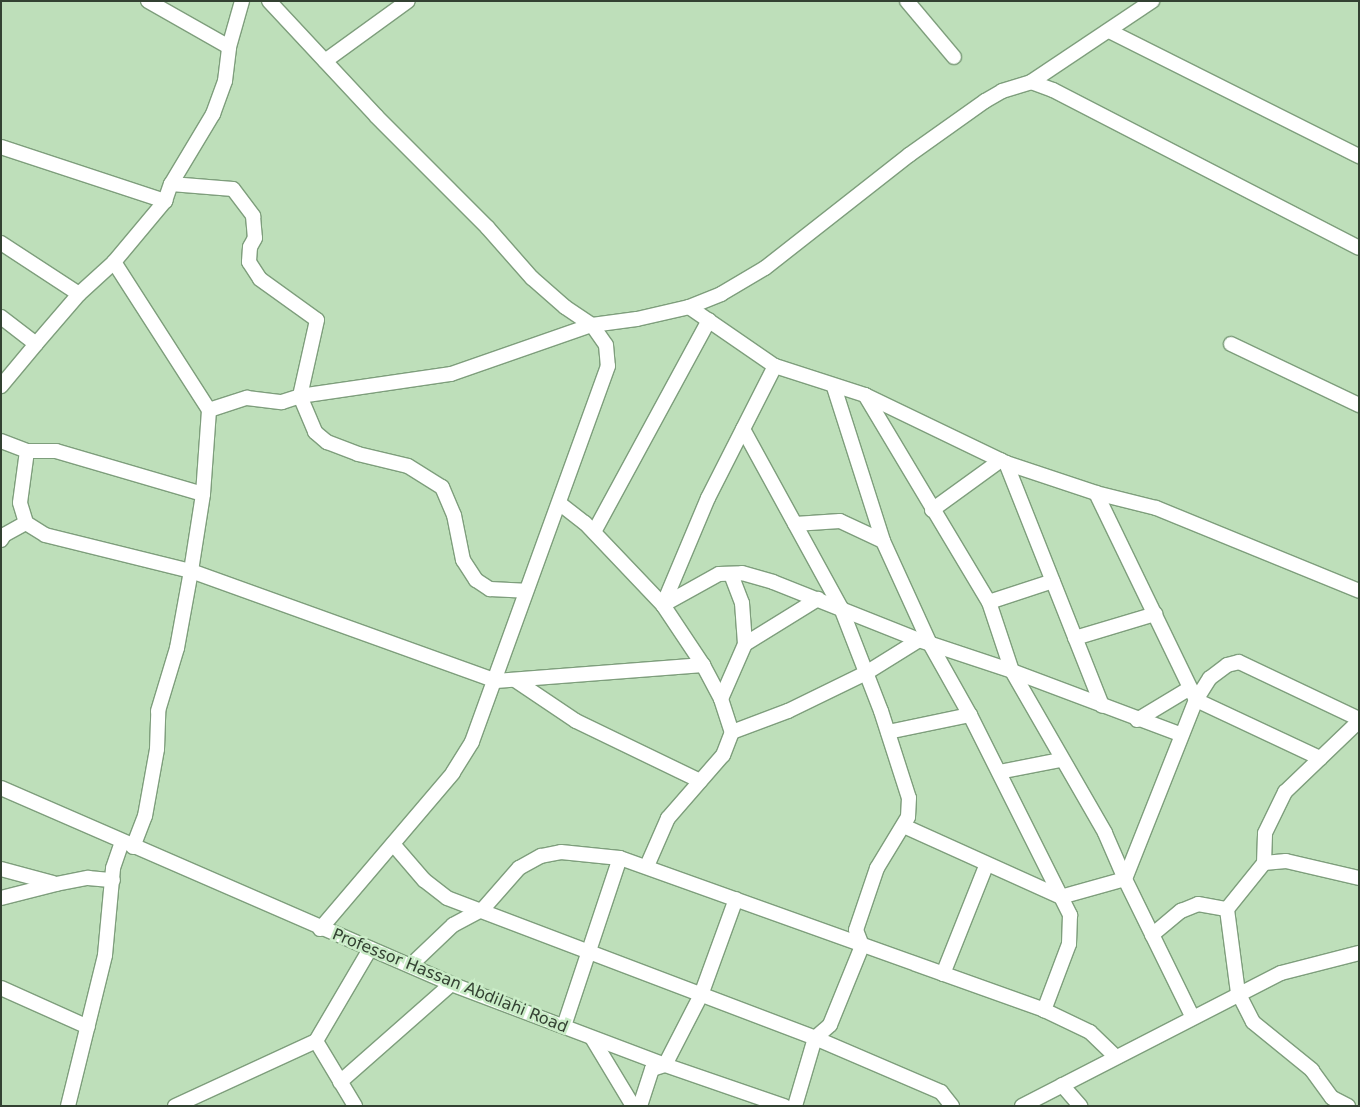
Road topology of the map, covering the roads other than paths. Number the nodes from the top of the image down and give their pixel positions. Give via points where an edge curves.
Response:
1 (148, 1) edge
2 (242, 1) edge
3 (270, 1) edge
4 (408, 1) edge
5 (908, 1) edge
6 (1152, 1) edge
7 (1109, 31) junction
8 (229, 47) junction
9 (954, 57) dead end
10 (326, 61) junction
11 (1031, 82) junction
12 (1, 147) edge
13 (1359, 156) edge
14 (171, 184) junction
15 (165, 201) junction
16 (1, 243) edge
17 (1359, 248) edge
18 (114, 262) junction
19 (79, 294) junction
20 (689, 307) junction
21 (1, 317) edge
22 (709, 320) junction
23 (592, 325) junction
24 (36, 344) junction
25 (1231, 344) dead end
26 (776, 366) junction
27 (1, 386) edge
28 (834, 387) junction
29 (300, 396) junction
30 (865, 396) junction
31 (1359, 405) edge
32 (209, 410) junction
33 (743, 429) junction
34 (1, 442) edge
35 (27, 451) junction
36 (1003, 462) junction
37 (1096, 493) junction
38 (203, 494) junction
39 (559, 503) junction
40 (932, 510) junction
41 (26, 524) junction
42 (795, 524) junction
43 (594, 532) junction
44 (1, 540) edge
45 (883, 541) junction
46 (191, 571) junction
47 (731, 574) junction
48 (1053, 581) junction
49 (525, 591) junction
50 (1359, 591) edge
51 (818, 599) junction
52 (989, 602) junction
53 (663, 605) junction
54 (841, 608) junction
55 (1155, 614) junction
56 (1075, 638) junction
57 (924, 641) junction
58 (746, 644) junction
59 (703, 665) junction
60 (1012, 671) junction
61 (866, 673) junction
62 (515, 680) junction
63 (496, 681) junction
64 (1193, 694) junction
65 (721, 700) junction
66 (1102, 706) junction
67 (970, 715) junction
68 (1137, 720) junction
69 (1359, 720) edge
70 (732, 732) junction
71 (888, 732) junction
72 (1180, 734) junction
73 (1320, 758) junction
74 (1061, 760) junction
75 (999, 772) junction
76 (700, 781) junction
77 (1, 788) edge
78 (904, 826) junction
79 (393, 844) junction
80 (127, 845) junction
81 (620, 858) junction
82 (1264, 863) junction
83 (647, 866) junction
84 (986, 866) junction
85 (1, 869) edge
86 (1359, 878) edge
87 (1125, 879) junction
88 (113, 880) junction
89 (56, 884) junction
90 (1, 898) edge
91 (1061, 898) junction
92 (736, 899) junction
93 (483, 909) junction
94 (1227, 909) junction
95 (320, 929) junction
96 (1152, 935) junction
97 (862, 946) junction
98 (370, 949) junction
99 (590, 951) junction
100 (1356, 957) edge
101 (411, 965) junction
102 (943, 974) junction
103 (451, 984) junction
104 (1, 988) edge
105 (1238, 993) junction
106 (702, 995) junction
107 (1044, 1010) junction
108 (1192, 1016) junction
109 (564, 1026) junction
110 (88, 1027) junction
111 (592, 1038) junction
112 (815, 1038) junction
113 (316, 1041) junction
114 (1114, 1056) junction
115 (665, 1065) junction
116 (340, 1082) junction
117 (1062, 1085) junction
118 (192, 1102) edge
119 (68, 1106) edge
120 (174, 1106) edge
121 (355, 1106) edge
122 (634, 1106) edge
123 (640, 1106) edge
124 (784, 1106) edge
125 (795, 1106) edge
126 (952, 1106) edge
127 (1022, 1106) edge
128 (1080, 1106) edge
129 (1348, 1106) edge

1 - 8 street
2 - 8 street
3 - 10 street
4 - 10 street
5 - 9 street
6 - 7 street
7 - 11 street
7 - 13 street
8 - 14 street via 225,81 213,114
10 - 23 street via 532,278 566,308
11 - 17 street
11 - 20 street via 1002,91 984,101 766,268 721,294
12 - 15 street
14 - 15 street
14 - 29 street via 233,190 253,216 255,238 250,247 249,262 260,280 317,320
15 - 18 street
16 - 19 street
18 - 19 street
18 - 32 street
19 - 24 street
20 - 22 street
20 - 23 street
21 - 24 street
22 - 26 street
22 - 43 street
23 - 29 street via 451,374
23 - 39 street via 606,344 608,366
24 - 27 street
25 - 31 street
26 - 28 street
26 - 33 street
28 - 30 street
28 - 45 street
29 - 32 street via 282,402 247,398
29 - 49 street via 308,420 327,442 358,454 408,466 442,487 454,514 463,560 476,580 490,589
30 - 36 street
30 - 40 street
32 - 38 street
33 - 42 street
33 - 53 street via 708,498
34 - 35 street
35 - 38 street via 56,451
35 - 41 street via 20,503
36 - 37 street
36 - 40 street
36 - 48 street
37 - 50 street via 1156,508
37 - 55 street
38 - 46 street
39 - 43 street
39 - 49 street
40 - 52 street
41 - 44 street via 4,535
41 - 46 street via 45,535
42 - 45 street via 840,521
42 - 54 street
43 - 53 street
45 - 57 street
46 - 63 street
46 - 80 street via 177,648 158,711 157,749 145,816
47 - 51 street via 742,573
47 - 53 street via 719,574
47 - 58 street via 742,603
48 - 52 street
48 - 56 street
49 - 63 street
51 - 54 street
51 - 58 street
52 - 60 street
53 - 59 street
54 - 57 street
54 - 61 street
55 - 56 street
55 - 64 street
56 - 66 street
57 - 60 street
57 - 61 street
57 - 67 street
58 - 65 street
59 - 62 street
59 - 65 street
60 - 66 street
60 - 74 street
61 - 70 street via 788,711
61 - 71 street
62 - 63 street
62 - 76 street via 576,721
63 - 79 street via 472,742 453,774
64 - 68 street
64 - 69 street via 1227,664 1239,662
64 - 72 street
64 - 73 street
65 - 70 street
66 - 68 street
67 - 71 street
67 - 75 street
68 - 72 street
69 - 73 street
70 - 76 street via 723,755
71 - 78 street via 909,798
72 - 87 street
73 - 82 street via 1285,792 1265,833
74 - 75 street
74 - 87 street via 1104,833
75 - 91 street
76 - 83 street via 668,818
77 - 80 street, Professor Hassan Abdilahi Road
78 - 84 street
78 - 97 street via 877,868 856,930
79 - 93 street via 424,880 447,898
79 - 95 street
80 - 88 street
80 - 95 street, Professor Hassan Abdilahi Road
81 - 83 street
81 - 93 street via 561,852 541,856 519,868
81 - 99 street
82 - 86 street via 1286,861
82 - 94 street
83 - 92 street
84 - 91 street
84 - 102 street
85 - 89 street
87 - 91 street
87 - 96 street
88 - 89 street via 88,878
88 - 110 street via 104,956
89 - 90 street
91 - 107 street via 1070,915 1069,944
92 - 97 street
92 - 106 street
93 - 99 street
93 - 101 street via 453,924
94 - 96 street via 1198,904 1181,911
94 - 105 street
95 - 98 street, Professor Hassan Abdilahi Road
96 - 108 street
97 - 102 street
97 - 112 street via 830,1026
98 - 101 street, Professor Hassan Abdilahi Road
98 - 113 street
99 - 106 street
99 - 109 street
100 - 105 street via 1281,973
101 - 103 street, Professor Hassan Abdilahi Road
102 - 107 street
103 - 109 street, Professor Hassan Abdilahi Road
103 - 116 street
104 - 110 street
105 - 108 street
105 - 129 street via 1253,1022 1312,1070 1332,1098
106 - 112 street
106 - 115 street
107 - 114 street via 1090,1032
108 - 114 street
109 - 111 street, Professor Hassan Abdilahi Road
110 - 119 street
111 - 115 street, Professor Hassan Abdilahi Road
111 - 122 street
112 - 125 street
112 - 126 street via 941,1092
113 - 116 street
113 - 118 street
114 - 117 street
115 - 123 street via 652,1069
115 - 124 street, Professor Hassan Abdilahi Road
116 - 121 street
117 - 127 street
117 - 128 street
118 - 120 street

